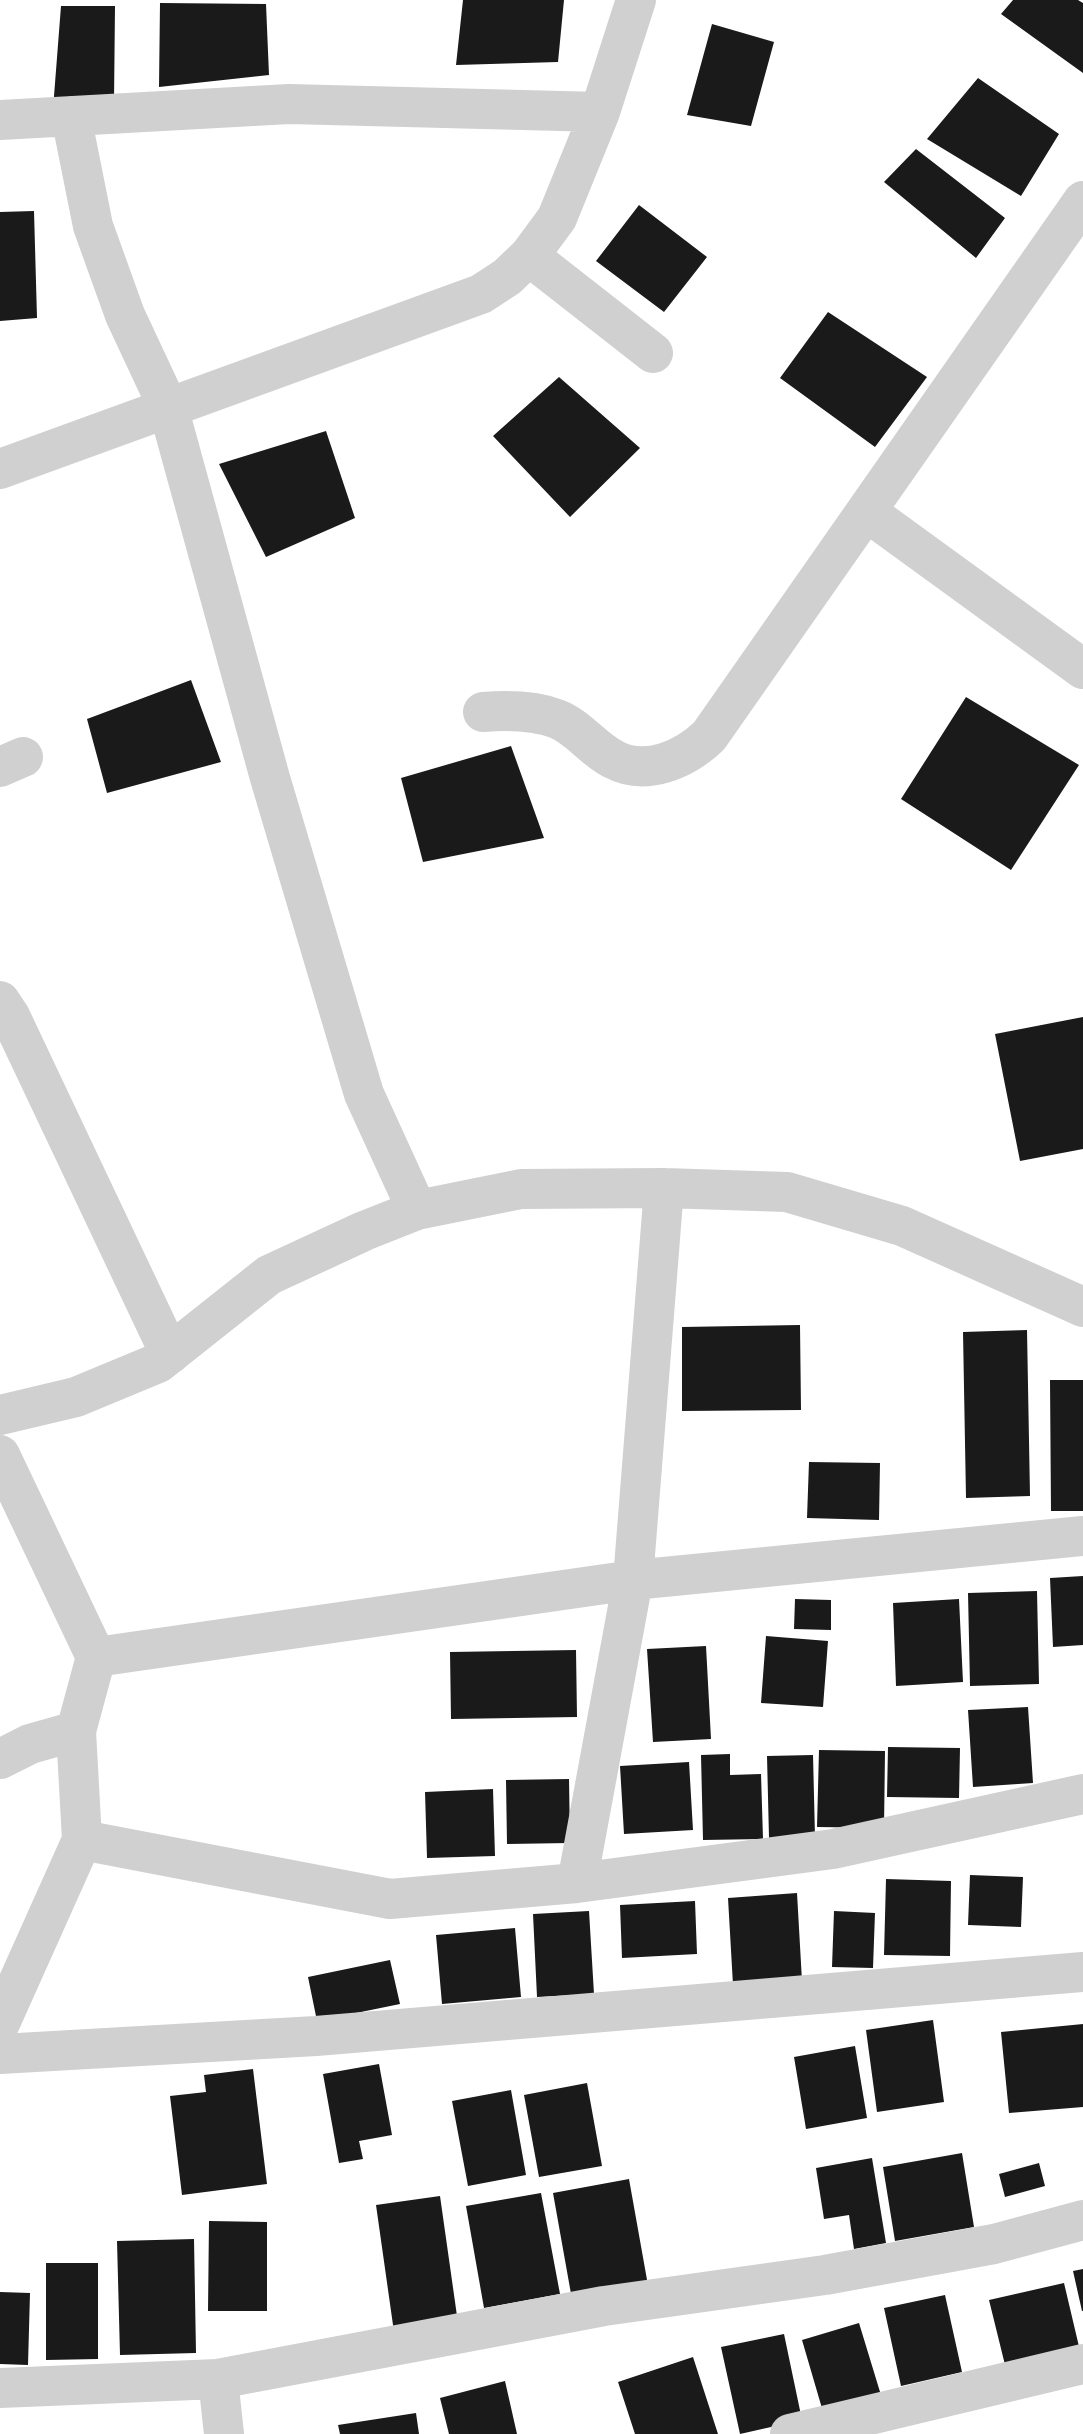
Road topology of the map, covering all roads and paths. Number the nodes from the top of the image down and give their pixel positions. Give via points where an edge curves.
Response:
1 (636, 0) edge
2 (600, 112) junction
3 (71, 116) junction
4 (0, 120) edge
5 (1083, 201) edge
6 (529, 256) junction
7 (653, 353) dead end
8 (168, 407) junction
9 (0, 469) edge
10 (867, 512) junction
11 (1083, 669) edge
12 (483, 712) dead end
13 (0, 1001) edge
14 (664, 1188) junction
15 (417, 1210) junction
16 (1083, 1307) edge
17 (170, 1354) junction
18 (0, 1415) edge
19 (0, 1455) edge
20 (1083, 1536) edge
21 (633, 1580) junction
22 (96, 1657) junction
23 (76, 1731) junction
24 (0, 1759) edge
25 (1083, 1794) edge
26 (82, 1840) junction
27 (577, 1883) junction
28 (1083, 1972) edge
29 (0, 2023) edge
30 (0, 2054) edge
31 (1083, 2220) edge
32 (1083, 2364) edge
33 (218, 2379) junction
34 (0, 2388) edge
35 (929, 2418) edge
36 (224, 2434) edge
37 (790, 2434) edge

1 - 2 street
2 - 3 street via 289,104
2 - 6 street via 557,218
3 - 4 street
3 - 8 street via 93,226 125,315
5 - 10 street
6 - 7 street
6 - 8 street via 481,294
8 - 9 street
8 - 15 street via 364,1094
10 - 11 street
10 - 12 street via 709,736 680,758 630,764 614,760 560,720 519,711
13 - 17 street
14 - 15 street via 521,1189
14 - 16 street via 787,1192 902,1226
14 - 21 street
15 - 17 street via 269,1275
17 - 18 street via 76,1397
19 - 22 street
20 - 21 street
21 - 22 street
21 - 27 street
22 - 23 street
23 - 24 street
23 - 26 street
25 - 27 street via 833,1849
26 - 27 street via 390,1899
26 - 29 street
28 - 30 street via 316,2036
31 - 33 street via 994,2244 825,2275 604,2306
32 - 35 street
33 - 34 street
33 - 36 street
35 - 37 street

